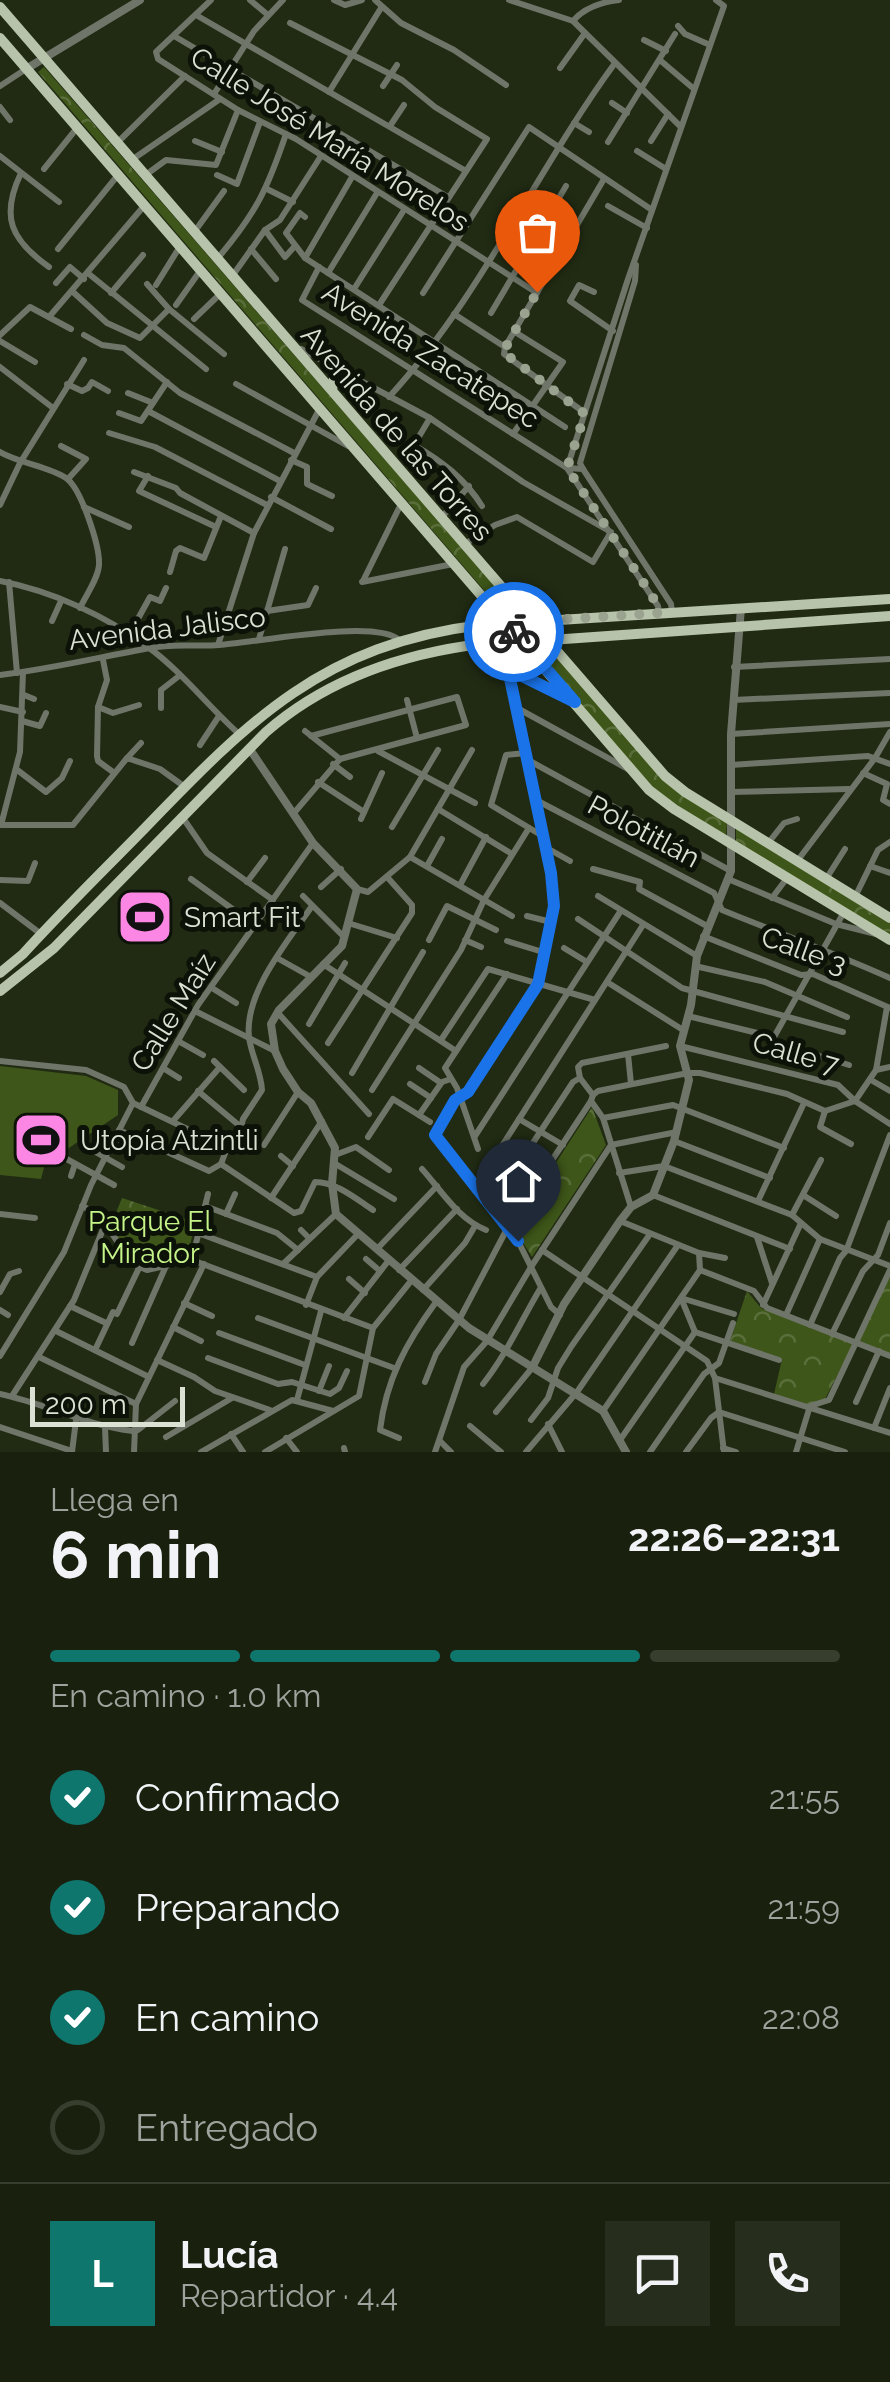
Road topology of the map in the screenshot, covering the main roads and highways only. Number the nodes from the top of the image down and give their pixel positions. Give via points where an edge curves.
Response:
1 (0, 8) edge
2 (0, 38) edge
3 (29, 41) junction
4 (13, 52) junction
5 (57, 73) junction
6 (41, 85) junction
7 (344, 373) road end
8 (332, 391) junction
9 (396, 465) junction
10 (375, 473) junction
11 (409, 480) junction
12 (391, 493) junction
13 (890, 599) edge
14 (890, 616) edge
15 (531, 622) junction
16 (507, 623) junction
17 (546, 640) junction
18 (520, 641) junction
19 (311, 680) junction
20 (318, 695) junction
21 (272, 706) junction
22 (282, 719) junction
23 (890, 918) edge
24 (886, 937) edge
25 (0, 973) edge
26 (0, 991) edge

1 - 3 main road, Avenida de las Torres
2 - 4 main road, Avenida de las Torres
3 - 4 main road via 25,52
3 - 5 main road, Avenida de las Torres
4 - 6 main road, Avenida de las Torres
5 - 6 main road via 45,73
5 - 8 main road, Avenida de las Torres
6 - 10 main road, Avenida de las Torres
7 - 8 main road via 332,380
8 - 9 main road, Avenida de las Torres
9 - 10 main road via 388,476
9 - 11 main road, Avenida de las Torres
10 - 12 main road, Avenida de las Torres
11 - 12 main road via 395,480
11 - 15 main road, Avenida de las Torres
12 - 16 main road, Avenida de las Torres
13 - 15 main road
14 - 17 main road
15 - 16 main road
15 - 17 main road, Avenida de las Torres
16 - 18 main road, Avenida de las Torres
16 - 19 main road via 398,640
17 - 18 main road
17 - 23 main road, Avenida de las Torres via 674,784
18 - 20 main road via 413,656
18 - 24 main road, Avenida de las Torres via 662,801
19 - 20 main road
19 - 21 main road
20 - 22 main road
21 - 22 main road
21 - 25 main road
22 - 26 main road via 54,948

